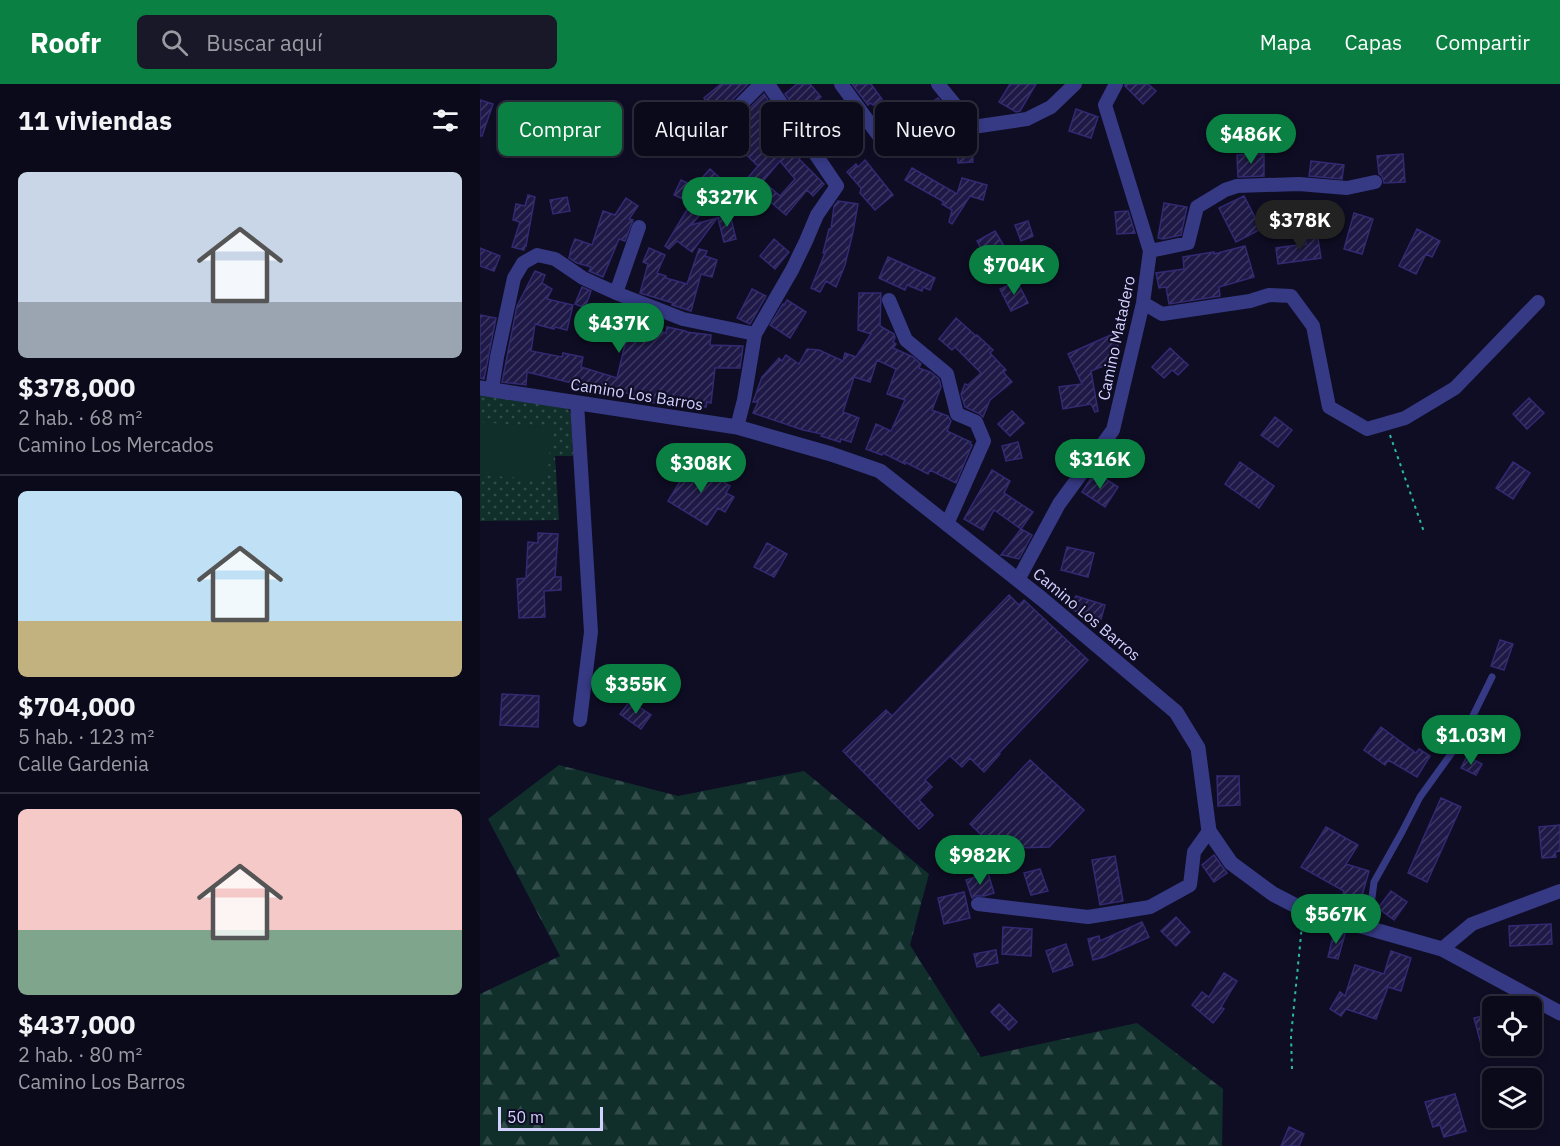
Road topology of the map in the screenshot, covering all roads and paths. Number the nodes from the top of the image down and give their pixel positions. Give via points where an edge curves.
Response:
1 (761, 84) edge
2 (768, 84) edge
3 (840, 84) edge
4 (938, 84) edge
5 (1075, 84) edge
6 (1116, 84) edge
7 (743, 102) edge
8 (953, 102) edge
9 (977, 126) edge
10 (875, 131) edge
11 (1375, 182) dead end
12 (639, 227) dead end
13 (1150, 250) junction
14 (616, 293) junction
15 (889, 300) dead end
16 (1143, 303) junction
17 (1538, 303) dead end
18 (755, 334) junction
19 (486, 388) edge
20 (577, 403) junction
21 (1386, 424) junction
22 (737, 427) junction
23 (947, 524) junction
24 (1424, 532) dead end
25 (1018, 579) junction
26 (1492, 677) dead end
27 (580, 720) dead end
28 (1209, 831) junction
29 (1560, 891) edge
30 (978, 904) dead end
31 (1304, 910) junction
32 (1368, 928) junction
33 (1442, 949) junction
34 (1560, 1013) edge
35 (1292, 1069) dead end

1 - 7 street
2 - 18 street via 837,186 817,215 792,270
3 - 10 street
4 - 8 street
5 - 9 street via 1051,107 1027,119
6 - 13 street, Camino Matadero via 1106,105
11 - 13 street via 1347,188 1299,184 1237,186 1197,207 1188,243
12 - 14 street
13 - 16 street, Camino Matadero
14 - 18 street via 683,320
14 - 19 street via 555,259 537,255 523,263 514,278 497,357
15 - 23 street via 906,340 947,374 957,414 976,422 984,441
16 - 21 street via 1162,314 1269,296 1291,296 1313,326 1329,407 1367,429
16 - 25 street, Camino Matadero via 1113,430 1059,504
17 - 21 street via 1455,388 1405,418
18 - 22 street
19 - 20 street, Camino Los Barros
20 - 22 street, Camino Los Barros
20 - 27 street via 591,632
21 - 24 path
22 - 23 street, Camino Los Barros via 880,471
23 - 25 street, Camino Los Barros
25 - 28 street, Camino Los Barros via 1176,712 1198,748
26 - 32 lane via 1461,740 1420,797 1374,882
28 - 30 street via 1194,852 1190,885 1150,907 1088,917
28 - 31 street, Camino Los Barros via 1231,863 1273,894
29 - 33 street via 1472,924
31 - 32 street, Camino Los Barros
31 - 35 path via 1291,1036
32 - 33 street, Camino Los Barros
33 - 34 street, Camino Los Barros

